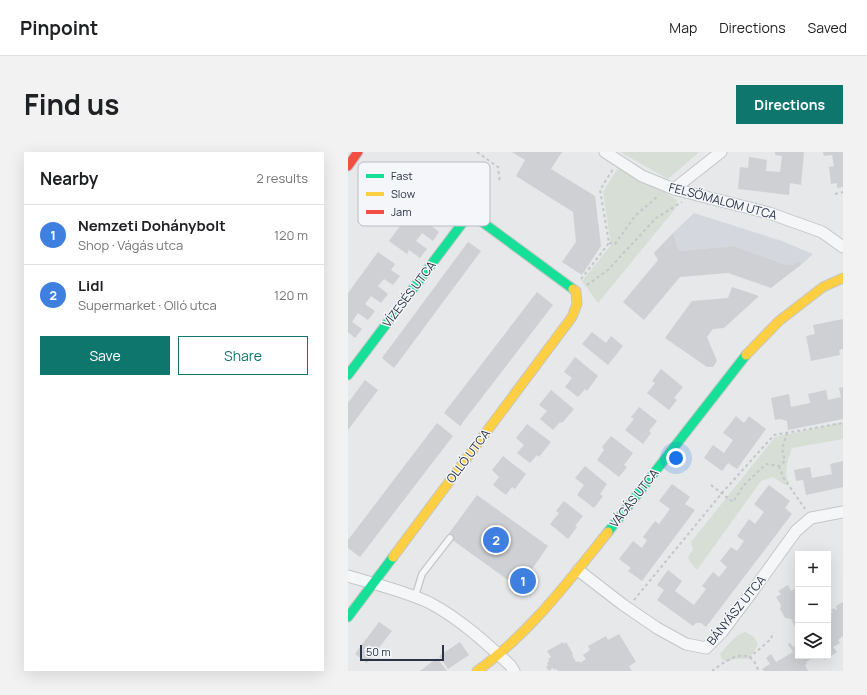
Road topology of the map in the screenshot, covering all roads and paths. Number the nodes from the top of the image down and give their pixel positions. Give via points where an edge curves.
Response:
1 (358, 152) edge
2 (477, 152) edge
3 (605, 152) edge
4 (721, 152) edge
5 (618, 161) junction
6 (348, 166) edge
7 (500, 183) dead end
8 (674, 189) junction
9 (843, 192) edge
10 (661, 193) dead end
11 (835, 194) dead end
12 (682, 202) dead end
13 (460, 226) edge
14 (487, 226) edge
15 (608, 243) junction
16 (843, 247) edge
17 (843, 278) edge
18 (575, 292) junction
19 (348, 375) edge
20 (843, 423) edge
21 (787, 433) junction
22 (779, 466) junction
23 (711, 485) dead end
24 (722, 493) junction
25 (843, 512) edge
26 (811, 518) junction
27 (450, 538) dead end
28 (578, 570) junction
29 (348, 576) edge
30 (372, 583) junction
31 (415, 598) junction
32 (627, 607) junction
33 (348, 617) edge
34 (773, 632) dead end
35 (499, 655) junction
36 (749, 658) junction
37 (477, 671) edge
38 (514, 671) edge
39 (712, 671) edge
40 (759, 671) edge

1 - 6 street
2 - 7 path via 498,168
3 - 5 street, FELSŐMALOM UTCA
4 - 8 street
5 - 8 street, FELSŐMALOM UTCA via 642,176
5 - 15 path via 600,190
8 - 16 street, FELSŐMALOM UTCA via 769,213 822,232
9 - 11 path
10 - 15 path via 635,216 615,244
12 - 18 path via 656,218 608,270
13 - 19 street, VÍZESÉS UTCA
14 - 18 street, VÍZESÉS UTCA
15 - 18 path
17 - 28 street, VÁGÁS UTCA via 823,287 778,322 740,362
18 - 30 street, OLLÓ UTCA via 577,304 572,317
20 - 21 path
21 - 22 path via 782,449 785,461
21 - 24 path via 774,435
22 - 24 path via 766,464 744,485 733,502
22 - 26 path via 783,477
23 - 24 path
24 - 32 path
25 - 26 street
26 - 32 street, BÁNYÁSZ UTCA via 796,531 750,596 706,648 686,644
27 - 31 lane via 422,574
28 - 32 street, BÁNYÁSZ UTCA
28 - 35 street, VÁGÁS UTCA via 550,604
29 - 30 street
30 - 31 street
30 - 33 street, OLLÓ UTCA
31 - 35 street via 454,618
34 - 36 path via 771,639
35 - 37 street, VÁGÁS UTCA
35 - 38 street
36 - 39 path via 738,656 727,660
36 - 40 path

